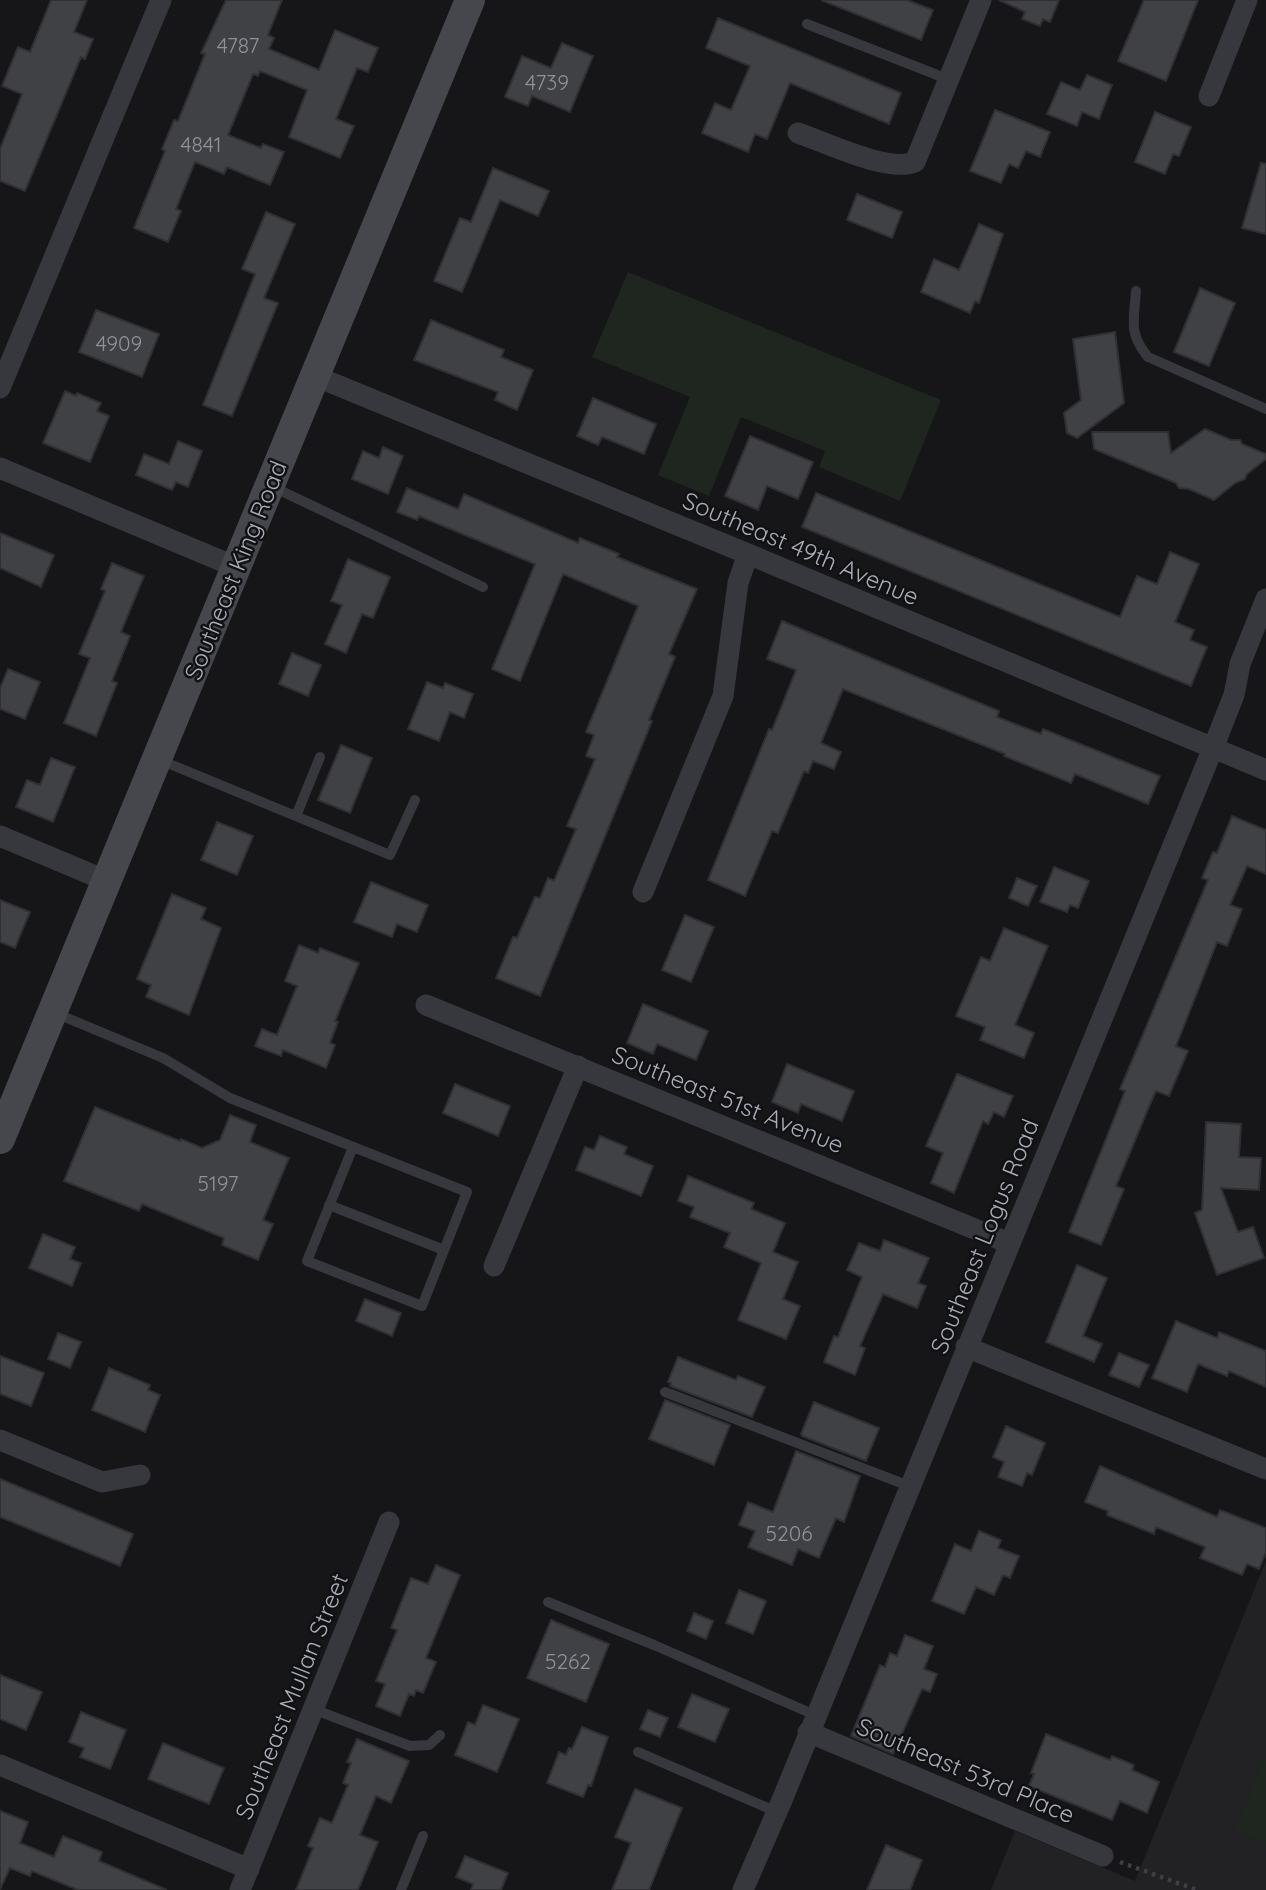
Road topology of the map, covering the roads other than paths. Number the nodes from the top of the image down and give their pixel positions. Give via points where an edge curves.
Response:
1 (161, 0) edge
2 (470, 0) edge
3 (981, 0) edge
4 (1247, 0) edge
5 (807, 24) dead end
6 (950, 80) junction
7 (1209, 96) dead end
8 (798, 133) dead end
9 (1136, 290) dead end
10 (315, 376) junction
11 (0, 388) edge
12 (1266, 409) edge
13 (0, 468) edge
14 (270, 486) junction
15 (748, 554) junction
16 (236, 567) junction
17 (483, 587) dead end
18 (1266, 599) edge
19 (1213, 748) junction
20 (320, 757) dead end
21 (157, 759) junction
22 (1266, 770) edge
23 (415, 800) dead end
24 (296, 816) junction
25 (0, 836) edge
26 (107, 881) junction
27 (643, 892) dead end
28 (426, 1005) dead end
29 (52, 1012) junction
30 (578, 1066) junction
31 (0, 1139) edge
32 (353, 1147) junction
33 (330, 1205) junction
34 (1009, 1243) junction
35 (444, 1250) junction
36 (494, 1266) dead end
37 (966, 1347) junction
38 (665, 1392) dead end
39 (0, 1440) edge
40 (1266, 1469) edge
41 (140, 1475) dead end
42 (909, 1486) junction
43 (390, 1522) dead end
44 (548, 1602) dead end
45 (313, 1709) junction
46 (812, 1724) junction
47 (440, 1735) dead end
48 (638, 1752) dead end
49 (0, 1765) edge
50 (777, 1812) junction
51 (423, 1836) dead end
52 (1103, 1856) road end
53 (249, 1869) junction
54 (240, 1890) edge
55 (401, 1890) edge
56 (743, 1890) edge

1 - 11 street
2 - 10 main road, Southeast King Road
3 - 6 street
4 - 7 street
5 - 6 lane
6 - 8 street via 923,147 915,162 906,166 889,165
9 - 12 lane via 1133,327 1137,344 1148,357
10 - 14 main road, Southeast King Road
10 - 15 street, Southeast 49th Avenue
13 - 16 street
14 - 16 main road, Southeast King Road
14 - 17 lane
15 - 19 street, Southeast 49th Avenue
15 - 27 street via 738,583 723,696
16 - 21 main road, Southeast King Road
18 - 19 street, Southeast Logus Road
19 - 22 street, Southeast 49th Avenue
19 - 34 street, Southeast Logus Road
20 - 24 lane
21 - 24 lane
21 - 26 main road, Southeast King Road
23 - 24 lane via 390,855
25 - 26 street
26 - 29 main road, Southeast King Road
28 - 30 street, Southeast 51st Avenue
29 - 31 main road, Southeast King Road
29 - 32 lane via 163,1058 230,1098
30 - 34 street, Southeast 51st Avenue
30 - 36 street
32 - 33 lane
32 - 35 lane via 467,1192
33 - 35 lane
33 - 35 lane via 307,1261 422,1306
34 - 37 street, Southeast Logus Road
37 - 40 street
37 - 42 street, Southeast Logus Road
38 - 42 lane
39 - 41 street via 102,1482
42 - 46 street, Southeast Logus Road
43 - 45 street, Southeast Mullan Street
44 - 46 lane via 654,1645
45 - 47 lane via 410,1746 429,1745
45 - 53 street, Southeast Mullan Street
46 - 50 street, Southeast Logus Road
46 - 52 street, Southeast 53rd Place
48 - 50 lane
49 - 53 street
50 - 56 street, Southeast Logus Road
51 - 55 lane
53 - 54 street, Southeast Mullan Street

